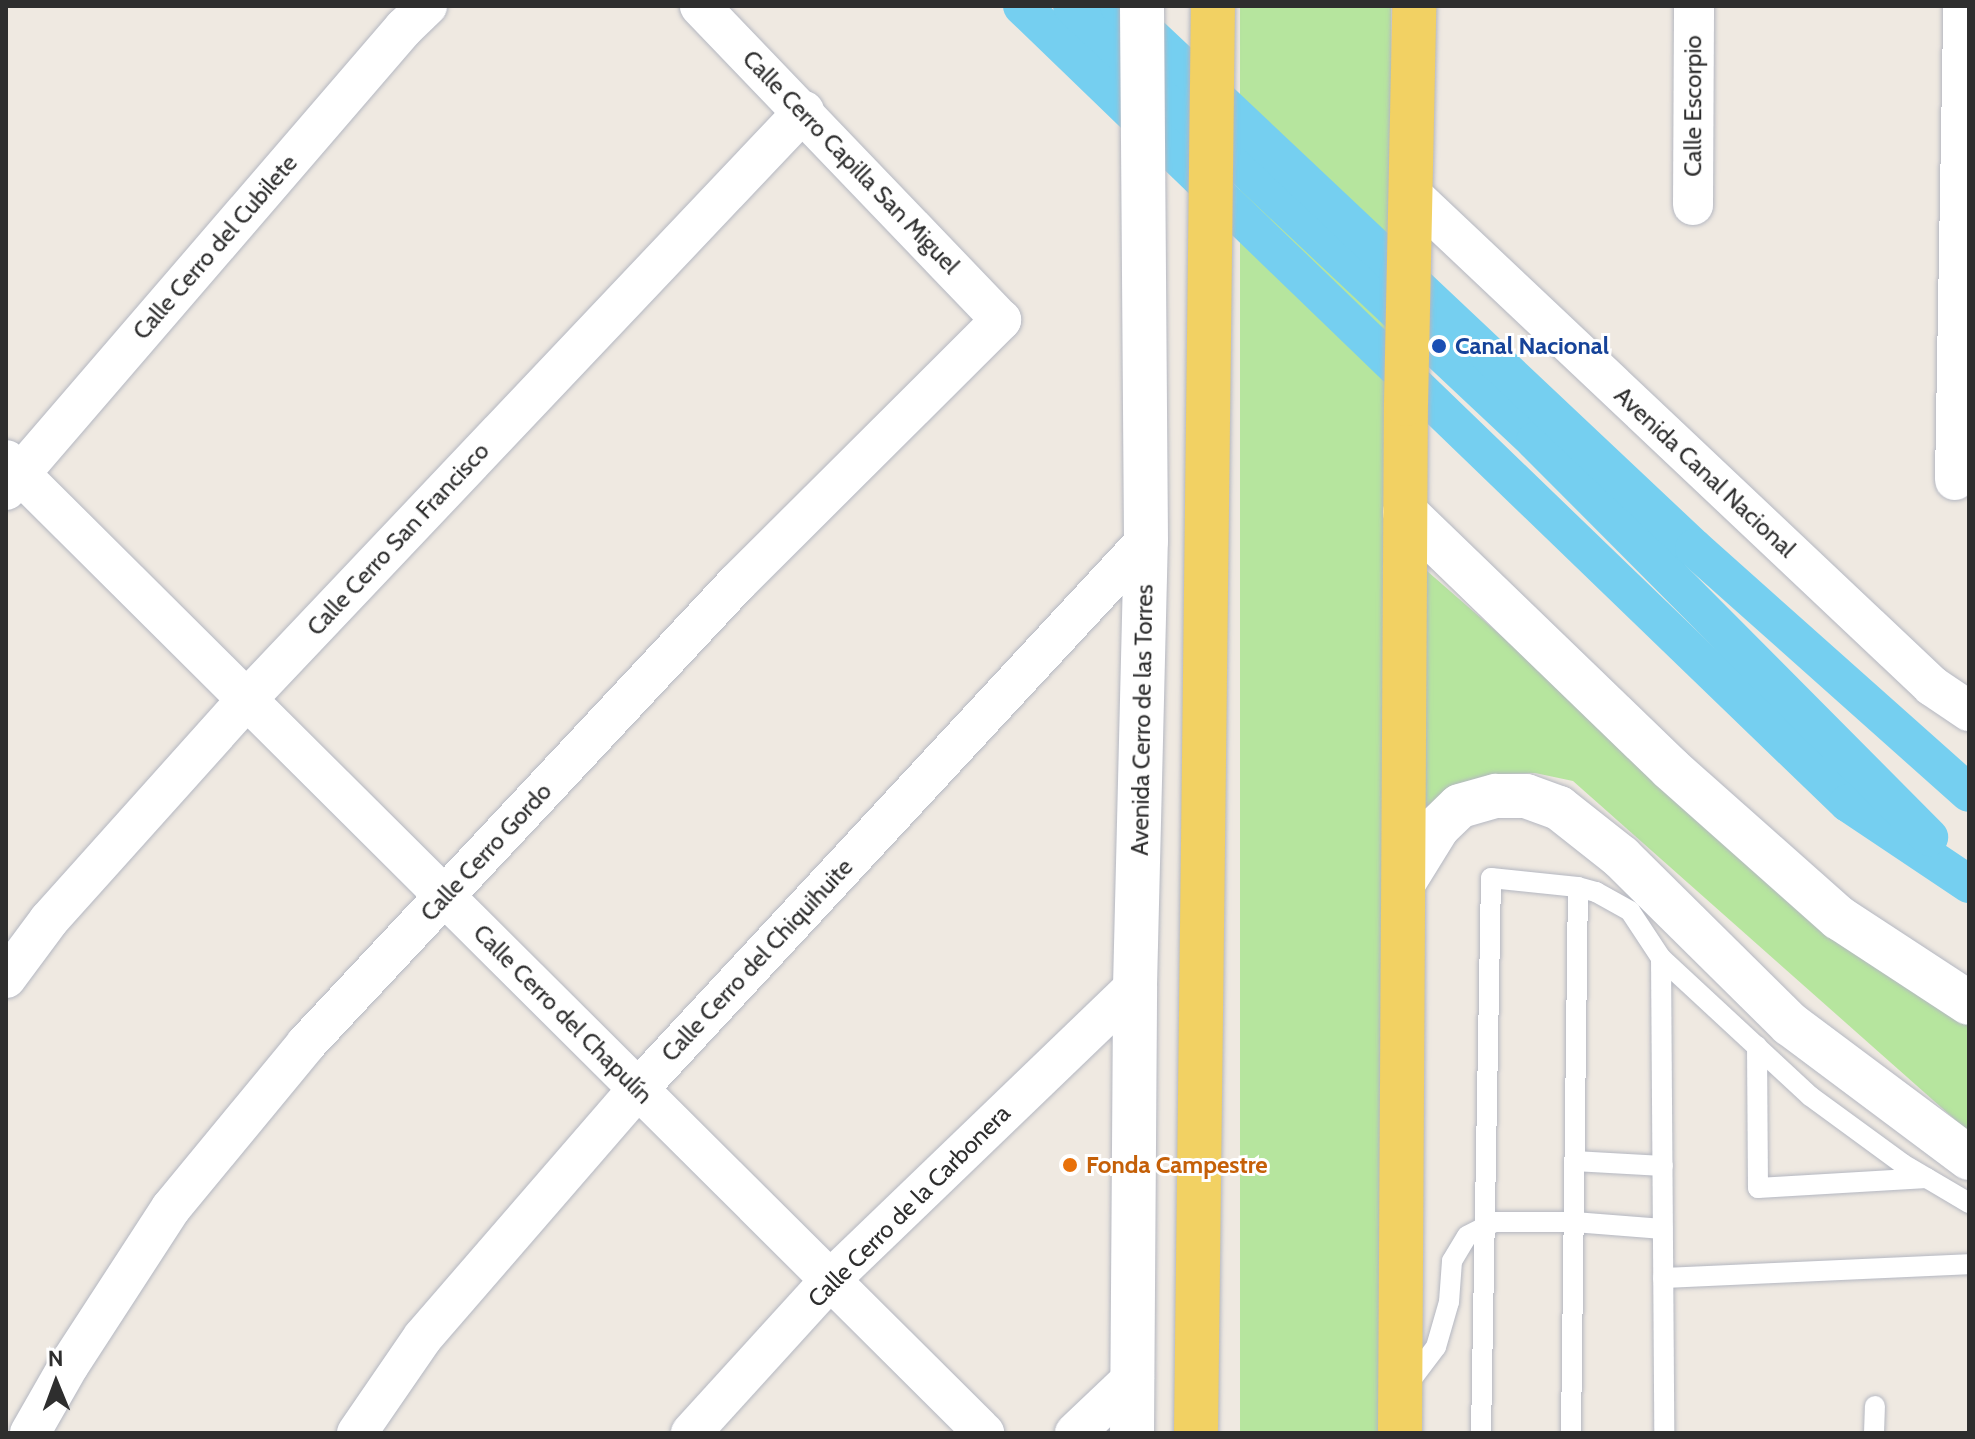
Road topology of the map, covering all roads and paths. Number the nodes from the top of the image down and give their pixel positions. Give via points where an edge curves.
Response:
1 (427, 6) edge
2 (700, 6) edge
3 (1142, 6) edge
4 (1414, 6) edge
5 (1694, 6) edge
6 (1963, 6) edge
7 (1213, 18) edge
8 (804, 111) junction
9 (1693, 205) dead end
10 (1410, 211) junction
11 (1001, 320) joint
12 (11, 475) edge
13 (1955, 480) dead end
14 (1405, 512) junction
15 (1146, 541) junction
16 (247, 699) junction
17 (1969, 711) edge
18 (1404, 882) junction
19 (1578, 887) junction
20 (445, 897) junction
21 (1661, 958) junction
22 (6, 978) edge
23 (1135, 986) junction
24 (1969, 1003) edge
25 (1757, 1046) junction
26 (638, 1089) junction
27 (1969, 1158) edge
28 (1574, 1161) junction
29 (1663, 1166) junction
30 (1927, 1178) junction
31 (1969, 1203) edge
32 (1574, 1222) junction
33 (1482, 1228) junction
34 (1663, 1229) junction
35 (1969, 1264) edge
36 (1663, 1278) junction
37 (830, 1280) junction
38 (1134, 1377) junction
39 (1875, 1406) dead end
40 (1400, 1413) edge
41 (30, 1433) edge
42 (357, 1433) edge
43 (691, 1433) edge
44 (984, 1433) edge
45 (1075, 1433) edge
46 (1132, 1433) edge
47 (1196, 1433) edge
48 (1481, 1433) edge
49 (1571, 1433) edge
50 (1664, 1433) edge
51 (1874, 1433) edge

1 - 12 street, Calle Cerro del Cubilete
2 - 8 street, Calle Cerro Capilla San Miguel
3 - 15 street, Avenida Cerro de las Torres
4 - 10 main road
5 - 9 street, Calle Escorpio
6 - 13 street
7 - 47 main road
8 - 11 street, Calle Cerro Capilla San Miguel
8 - 16 street, Calle Cerro San Francisco
10 - 14 main road
10 - 17 street, Avenida Canal Nacional via 1932,686
11 - 20 street, Calle Cerro Gordo via 737,583
12 - 16 street, Calle Cerro del Chapulín
14 - 18 main road
14 - 24 street via 1671,769 1839,918
15 - 23 street, Avenida Cerro de las Torres
15 - 26 street, Calle Cerro del Chiquihuite
16 - 20 street, Calle Cerro del Chapulín
16 - 22 street, Calle Cerro San Francisco via 49,920
18 - 27 street via 1438,827 1460,806 1496,796 1526,796 1559,808 1621,857 1790,1024
18 - 40 main road
19 - 21 lane via 1630,911
19 - 28 lane
19 - 33 lane via 1491,878
20 - 26 street, Calle Cerro del Chapulín
20 - 41 street, Calle Cerro Gordo via 306,1044 171,1208
21 - 25 lane
21 - 29 lane
23 - 37 street, Calle Cerro de la Carbonera
23 - 38 street, Avenida Cerro de las Torres
25 - 30 lane via 1810,1096
25 - 30 lane via 1758,1188
26 - 37 street, Calle Cerro del Chapulín
26 - 42 street, Calle Cerro del Chiquihuite via 423,1337
28 - 29 lane
28 - 32 lane
29 - 34 lane
30 - 31 lane
32 - 33 lane via 1494,1222
32 - 34 lane
32 - 49 lane
33 - 40 lane via 1467,1236 1452,1261 1449,1302 1436,1347
33 - 48 lane
34 - 36 lane
35 - 36 lane
36 - 50 lane
37 - 43 street, Calle Cerro de la Carbonera
37 - 44 street, Calle Cerro del Chapulín
38 - 45 street
38 - 46 street, Avenida Cerro de las Torres
39 - 51 lane

